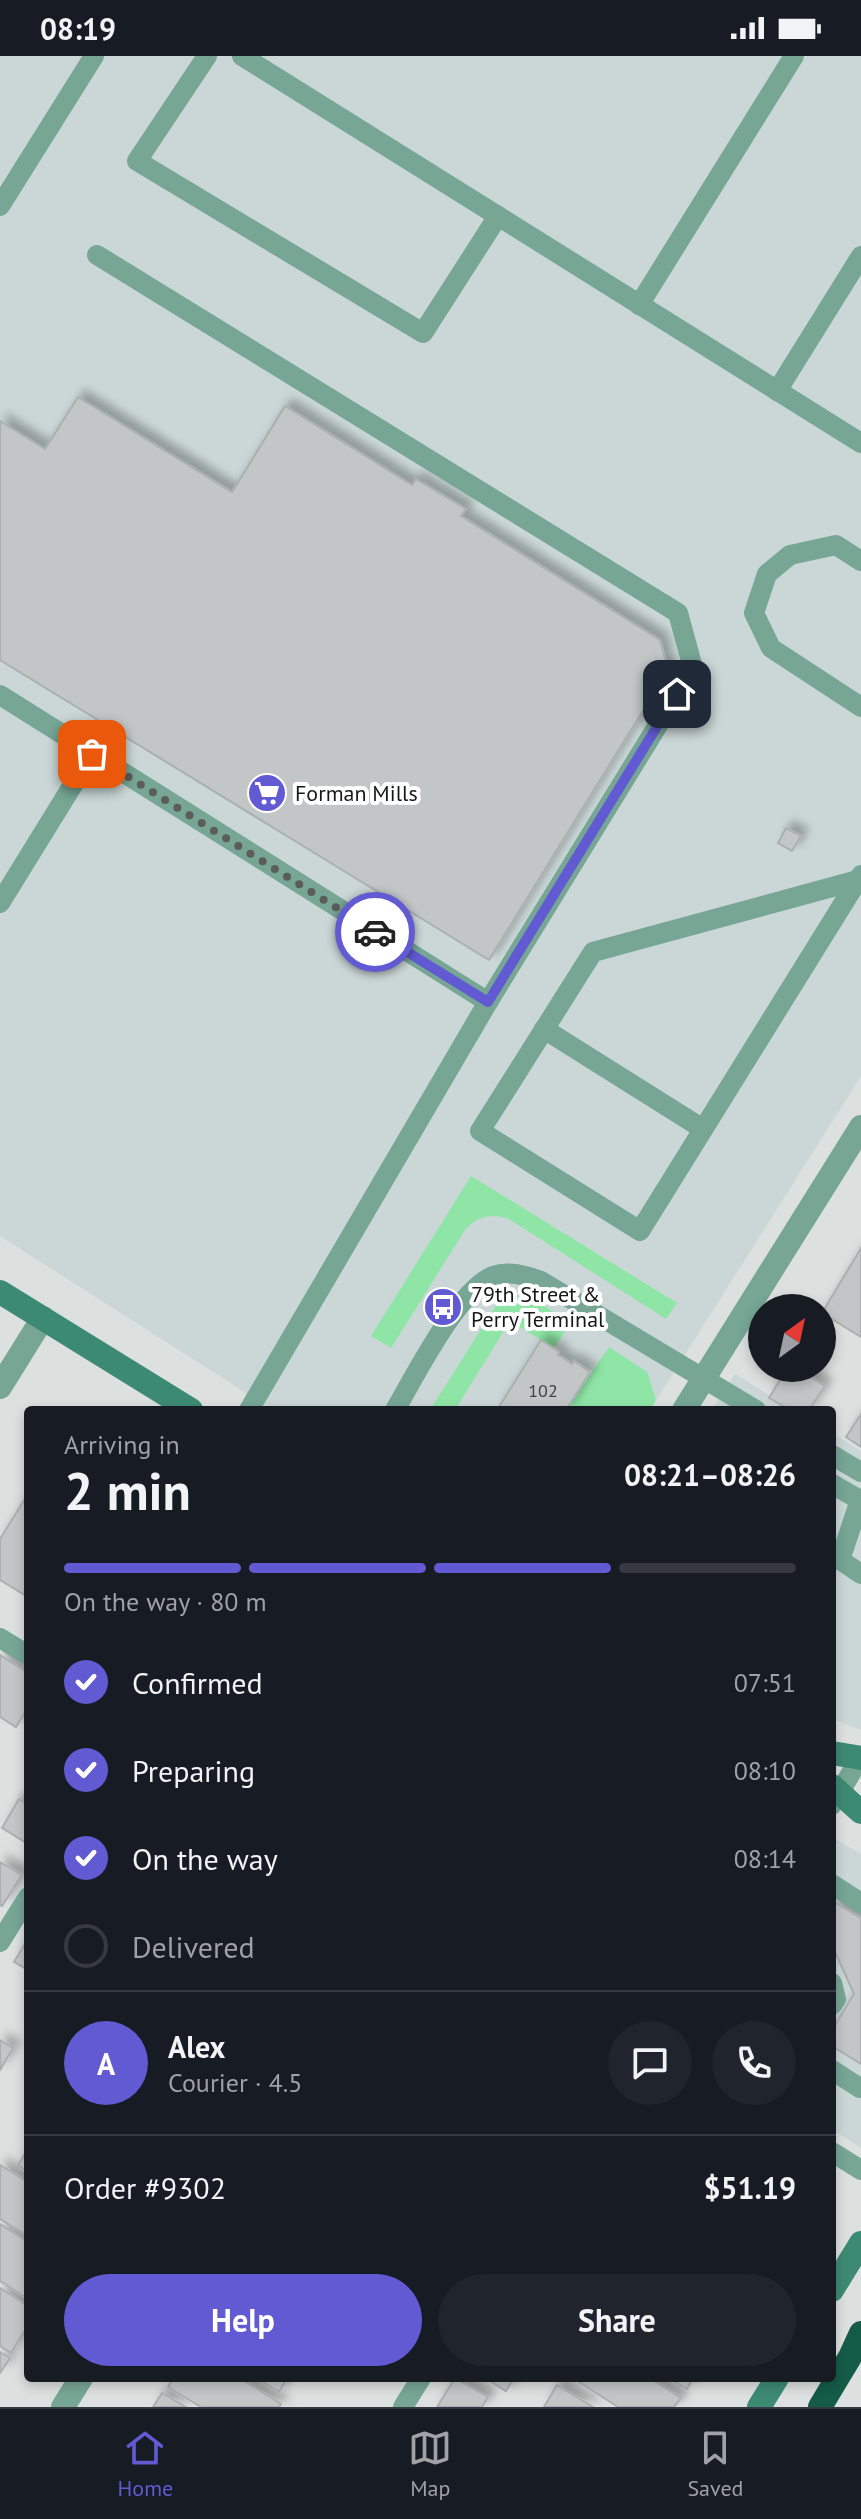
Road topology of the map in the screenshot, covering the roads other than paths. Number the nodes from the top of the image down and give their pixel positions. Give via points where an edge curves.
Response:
1 (94, 56) edge
2 (207, 56) edge
3 (242, 56) edge
4 (794, 56) edge
5 (0, 206) edge
6 (498, 216) junction
7 (97, 255) dead end
8 (861, 256) edge
9 (639, 305) junction
10 (777, 391) junction
11 (861, 443) edge
12 (861, 561) edge
13 (0, 695) edge
14 (861, 707) edge
15 (92, 754) junction
16 (860, 877) edge
17 (0, 903) edge
18 (488, 1002) junction
19 (544, 1029) junction
20 (861, 1127) edge
21 (703, 1129) junction
22 (0, 1292) edge
23 (43, 1318) junction
24 (704, 1379) junction
25 (0, 1387) edge
26 (185, 1406) edge
27 (251, 1406) edge
28 (397, 1406) edge
29 (687, 1406) edge
30 (749, 1406) edge
31 (836, 1457) edge
32 (861, 1472) edge
33 (836, 1486) edge
34 (836, 1566) edge
35 (861, 1574) edge
36 (0, 1638) edge
37 (24, 1653) edge
38 (836, 1754) edge
39 (860, 1758) edge
40 (836, 1793) edge
41 (836, 1795) edge
42 (861, 1812) edge
43 (836, 1887) edge
44 (24, 1903) edge
45 (861, 1903) edge
46 (0, 1942) edge
47 (836, 2072) edge
48 (861, 2088) edge
49 (836, 2154) edge
50 (861, 2170) edge
51 (861, 2243) edge
52 (836, 2284) edge
53 (861, 2333) edge
54 (836, 2380) edge
55 (79, 2382) edge
56 (419, 2382) edge
57 (775, 2382) edge
58 (835, 2382) edge
59 (63, 2407) edge
60 (403, 2407) edge
61 (759, 2407) edge
62 (820, 2407) edge

1 - 5 lane
2 - 6 lane via 137,161 423,333
3 - 6 lane
4 - 9 lane
6 - 9 lane
7 - 18 lane via 678,613 693,668
8 - 10 lane
9 - 10 lane
10 - 11 lane
12 - 14 lane via 836,545 790,555 767,574 754,613 771,648
13 - 15 lane
15 - 17 lane
15 - 18 lane
16 - 19 lane via 593,952
16 - 21 lane
18 - 27 lane
19 - 21 lane
19 - 21 lane via 480,1131 640,1231
20 - 24 street
22 - 23 main road
23 - 25 street
23 - 26 main road
24 - 28 lane via 541,1281 517,1273 494,1276 474,1288
24 - 29 street
24 - 30 lane
31 - 32 lane
33 - 34 lane via 860,1500
34 - 35 lane
36 - 37 lane
38 - 39 main road
39 - 40 lane
41 - 42 main road
43 - 45 lane
44 - 46 lane
47 - 48 lane
49 - 50 lane
51 - 52 main road
53 - 54 highway
55 - 59 street
56 - 60 lane
57 - 61 main road
58 - 62 highway

